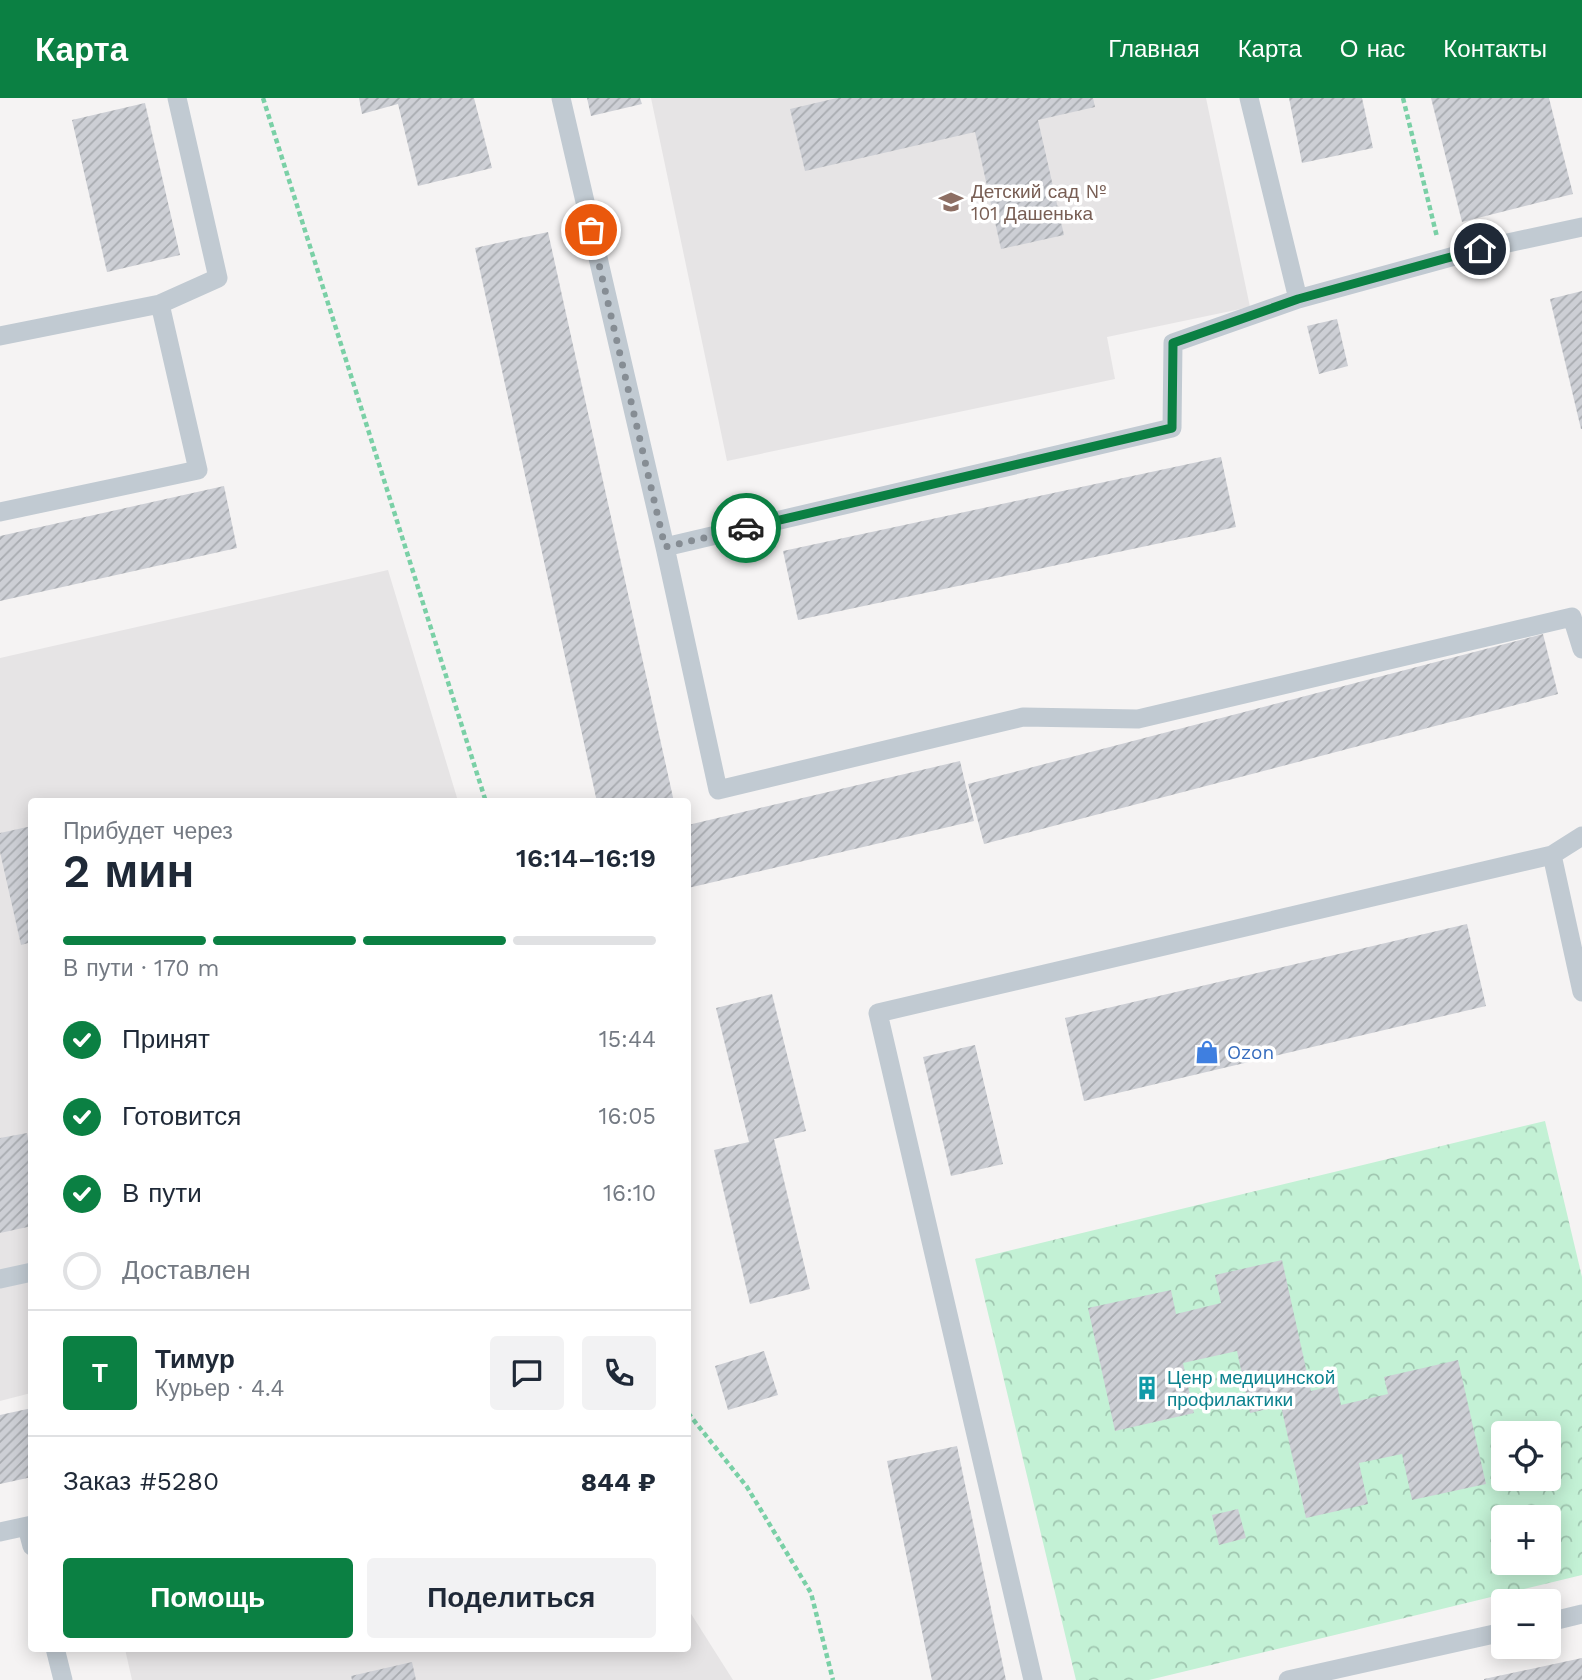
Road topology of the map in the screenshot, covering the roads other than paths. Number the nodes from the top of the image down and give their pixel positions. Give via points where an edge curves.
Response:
1 (177, 98) edge
2 (561, 98) edge
3 (1249, 98) edge
4 (1582, 228) edge
5 (1298, 299) junction
6 (160, 304) junction
7 (0, 336) edge
8 (0, 512) edge
9 (665, 547) junction
10 (1582, 649) edge
11 (1582, 836) edge
12 (1552, 855) junction
13 (1582, 992) edge
14 (28, 1273) edge
15 (0, 1279) edge
16 (0, 1532) edge
17 (28, 1533) edge
18 (1582, 1614) edge
19 (1561, 1619) edge
20 (1491, 1635) edge
21 (56, 1652) edge
22 (63, 1680) edge
23 (1033, 1680) edge
24 (1288, 1680) edge

1 - 6 lane via 218,278
2 - 9 lane
3 - 5 lane
4 - 5 lane via 1480,249
5 - 9 lane via 1173,343 1172,428
6 - 7 lane
6 - 8 lane via 198,470
9 - 10 lane via 718,790 1023,718 1138,719 1572,617
11 - 12 lane
12 - 13 lane
12 - 23 lane via 878,1013
14 - 15 lane
16 - 17 lane
18 - 19 lane
20 - 24 lane
21 - 22 lane

